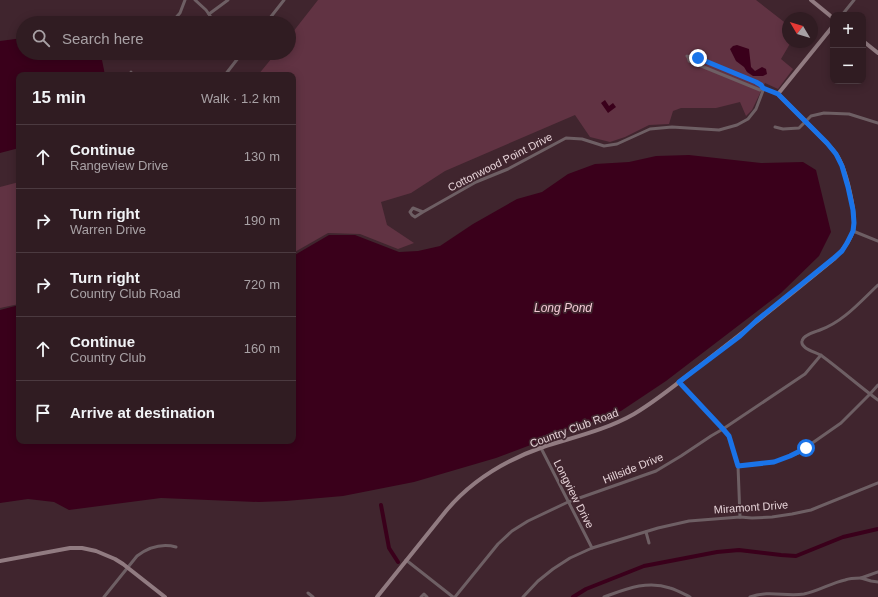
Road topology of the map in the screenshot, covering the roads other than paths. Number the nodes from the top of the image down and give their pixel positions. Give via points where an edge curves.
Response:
1 (185, 0) edge
2 (195, 0) edge
3 (228, 0) edge
4 (284, 0) edge
5 (810, 0) edge
6 (854, 0) edge
7 (844, 12) edge
8 (209, 14) joint
9 (177, 16) edge
10 (271, 16) edge
11 (830, 16) edge
12 (830, 30) edge
13 (866, 43) edge
14 (878, 53) edge
15 (236, 60) edge
16 (227, 72) edge
17 (764, 88) junction
18 (778, 94) junction
19 (806, 122) junction
20 (878, 123) edge
21 (775, 127) dead end
22 (423, 212) dead end
23 (853, 231) junction
24 (878, 241) edge
25 (878, 285) edge
26 (821, 355) junction
27 (679, 382) junction
28 (878, 385) edge
29 (870, 394) junction
30 (878, 400) edge
31 (723, 429) junction
32 (541, 448) junction
33 (738, 466) junction
34 (878, 483) edge
35 (568, 502) junction
36 (740, 517) junction
37 (646, 532) junction
38 (649, 543) dead end
39 (176, 547) dead end
40 (592, 548) junction
41 (406, 560) junction
42 (0, 561) edge
43 (128, 567) junction
44 (878, 572) edge
45 (861, 578) junction
46 (878, 582) edge
47 (308, 593) dead end
48 (422, 596) edge
49 (104, 597) edge
50 (165, 597) edge
51 (313, 597) edge
52 (377, 597) edge
53 (427, 597) edge
54 (454, 597) edge
55 (523, 597) edge
56 (604, 597) edge
57 (690, 597) edge
58 (750, 597) edge

1 - 9 street
2 - 8 street
3 - 8 street
4 - 10 street
5 - 11 street
6 - 7 street
12 - 18 street
13 - 14 street
15 - 16 street
17 - 17 street via 756,82 692,55 688,56 689,61 696,64 760,90
17 - 18 street
17 - 22 street, Cottonwood Point Drive via 756,109 748,119 737,125 719,130 672,127 650,129 617,144 604,146 582,139 566,138 508,169 476,182
18 - 19 street, Country Club Road
19 - 20 street via 810,116 824,113 848,114
19 - 21 street via 800,128
19 - 23 street, Country Club Road via 836,154 842,166 853,210
23 - 24 street
23 - 27 street, Country Club Road via 842,251 834,258 740,336
25 - 26 street via 836,323 803,338 804,348
26 - 29 street
26 - 31 street, Hillside Drive via 805,374
27 - 31 street
27 - 32 street, Country Club Road via 635,414
28 - 29 street
29 - 30 street
29 - 33 street via 841,423 798,453 774,462
31 - 33 street via 729,436
31 - 35 street, Hillside Drive via 656,471
32 - 35 street, Longview Drive
32 - 41 street, Country Club Road via 487,474 466,491 454,501
33 - 36 street
34 - 36 street, Miramont Drive via 811,510 772,517
35 - 40 street, Longview Drive
35 - 54 street, Hillside Drive via 528,521 512,532 493,549
36 - 37 street, Miramont Drive via 670,525
37 - 38 street
37 - 40 street, Miramont Drive
39 - 43 street via 168,545 150,548 137,556
40 - 55 street, Miramont Drive via 557,566
41 - 52 street, Country Club Road
41 - 54 street
42 - 43 street via 82,548 116,559
43 - 49 street
43 - 50 street
44 - 45 street
45 - 46 street
45 - 58 street via 846,579 804,594 765,593
47 - 51 street
48 - 53 street
56 - 57 street via 627,588 654,584 671,588

